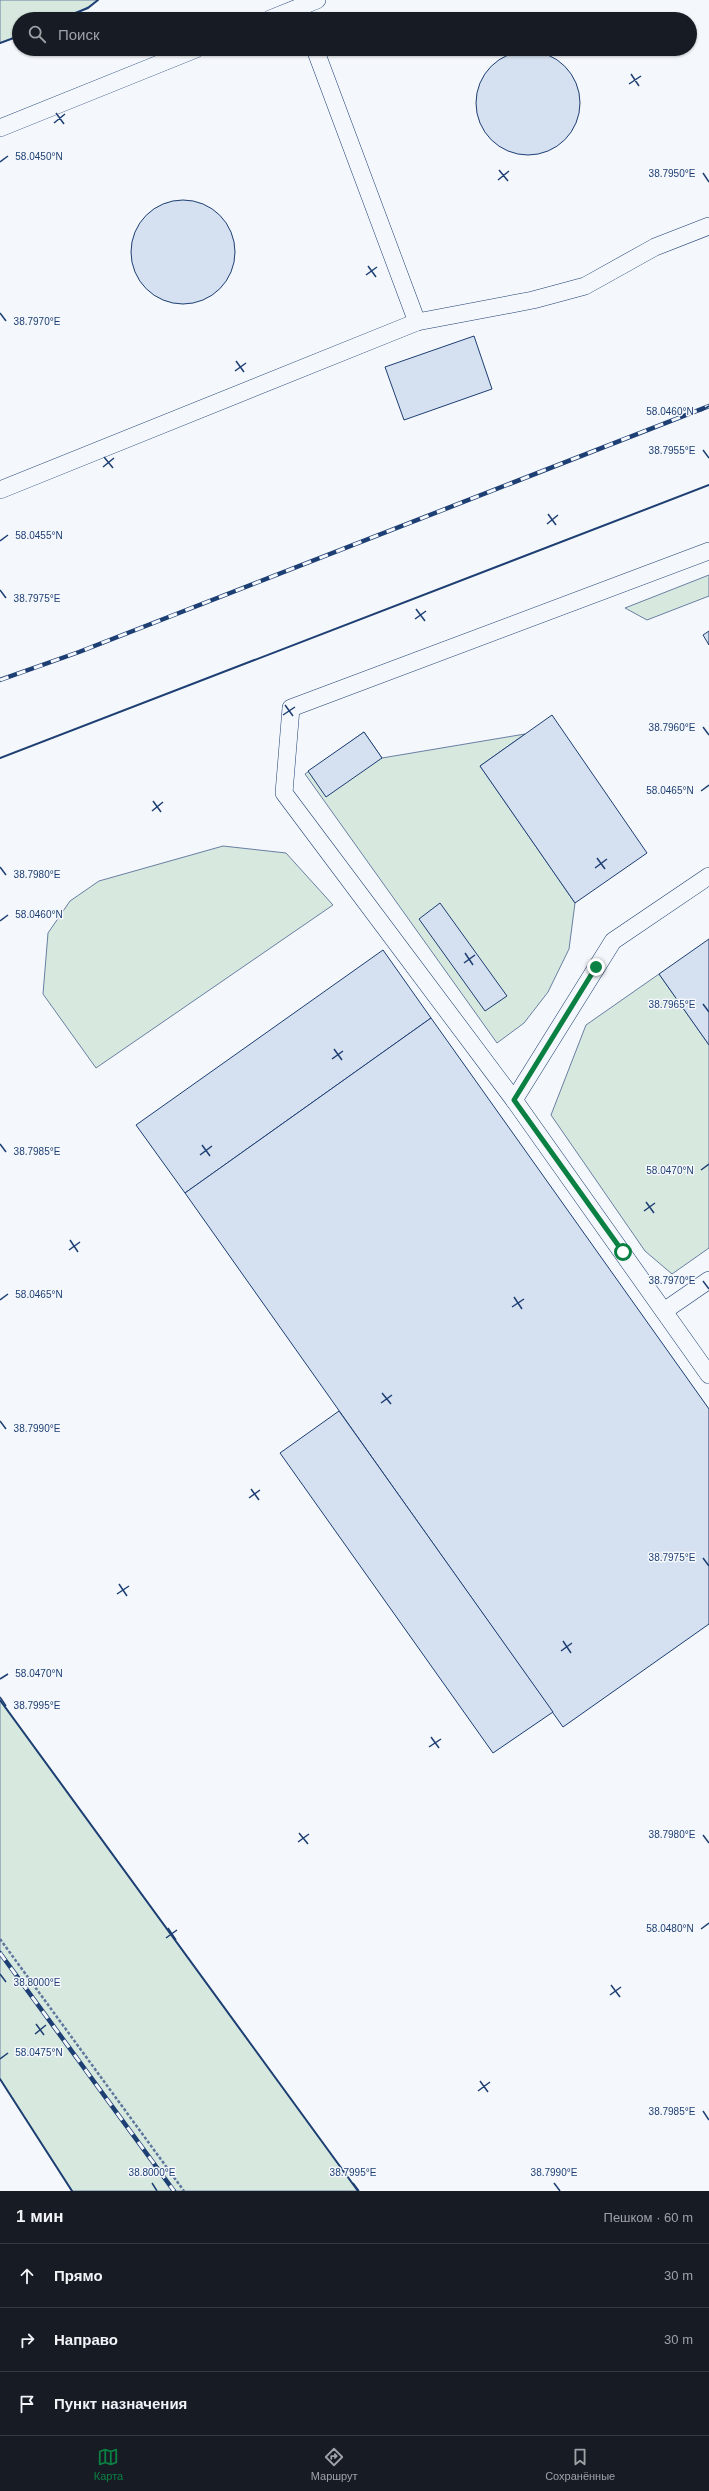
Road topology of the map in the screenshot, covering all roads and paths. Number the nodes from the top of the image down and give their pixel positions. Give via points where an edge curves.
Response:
1 (317, 0) edge
2 (303, 12) edge
3 (179, 56) edge
4 (319, 56) edge
5 (0, 128) edge
6 (709, 226) edge
7 (417, 322) junction
8 (0, 490) edge
9 (709, 551) edge
10 (709, 876) edge
11 (514, 1100) junction
12 (709, 1280) edge
13 (664, 1311) junction
14 (709, 1375) edge
15 (0, 1939) edge
16 (184, 2191) edge

1 - 2 lane
3 - 5 lane
4 - 7 lane
6 - 7 lane via 655,248 585,286 533,300
7 - 8 lane
9 - 11 lane via 291,708 284,793
10 - 11 lane via 612,941
11 - 13 lane
12 - 13 lane
13 - 14 lane
15 - 16 path

